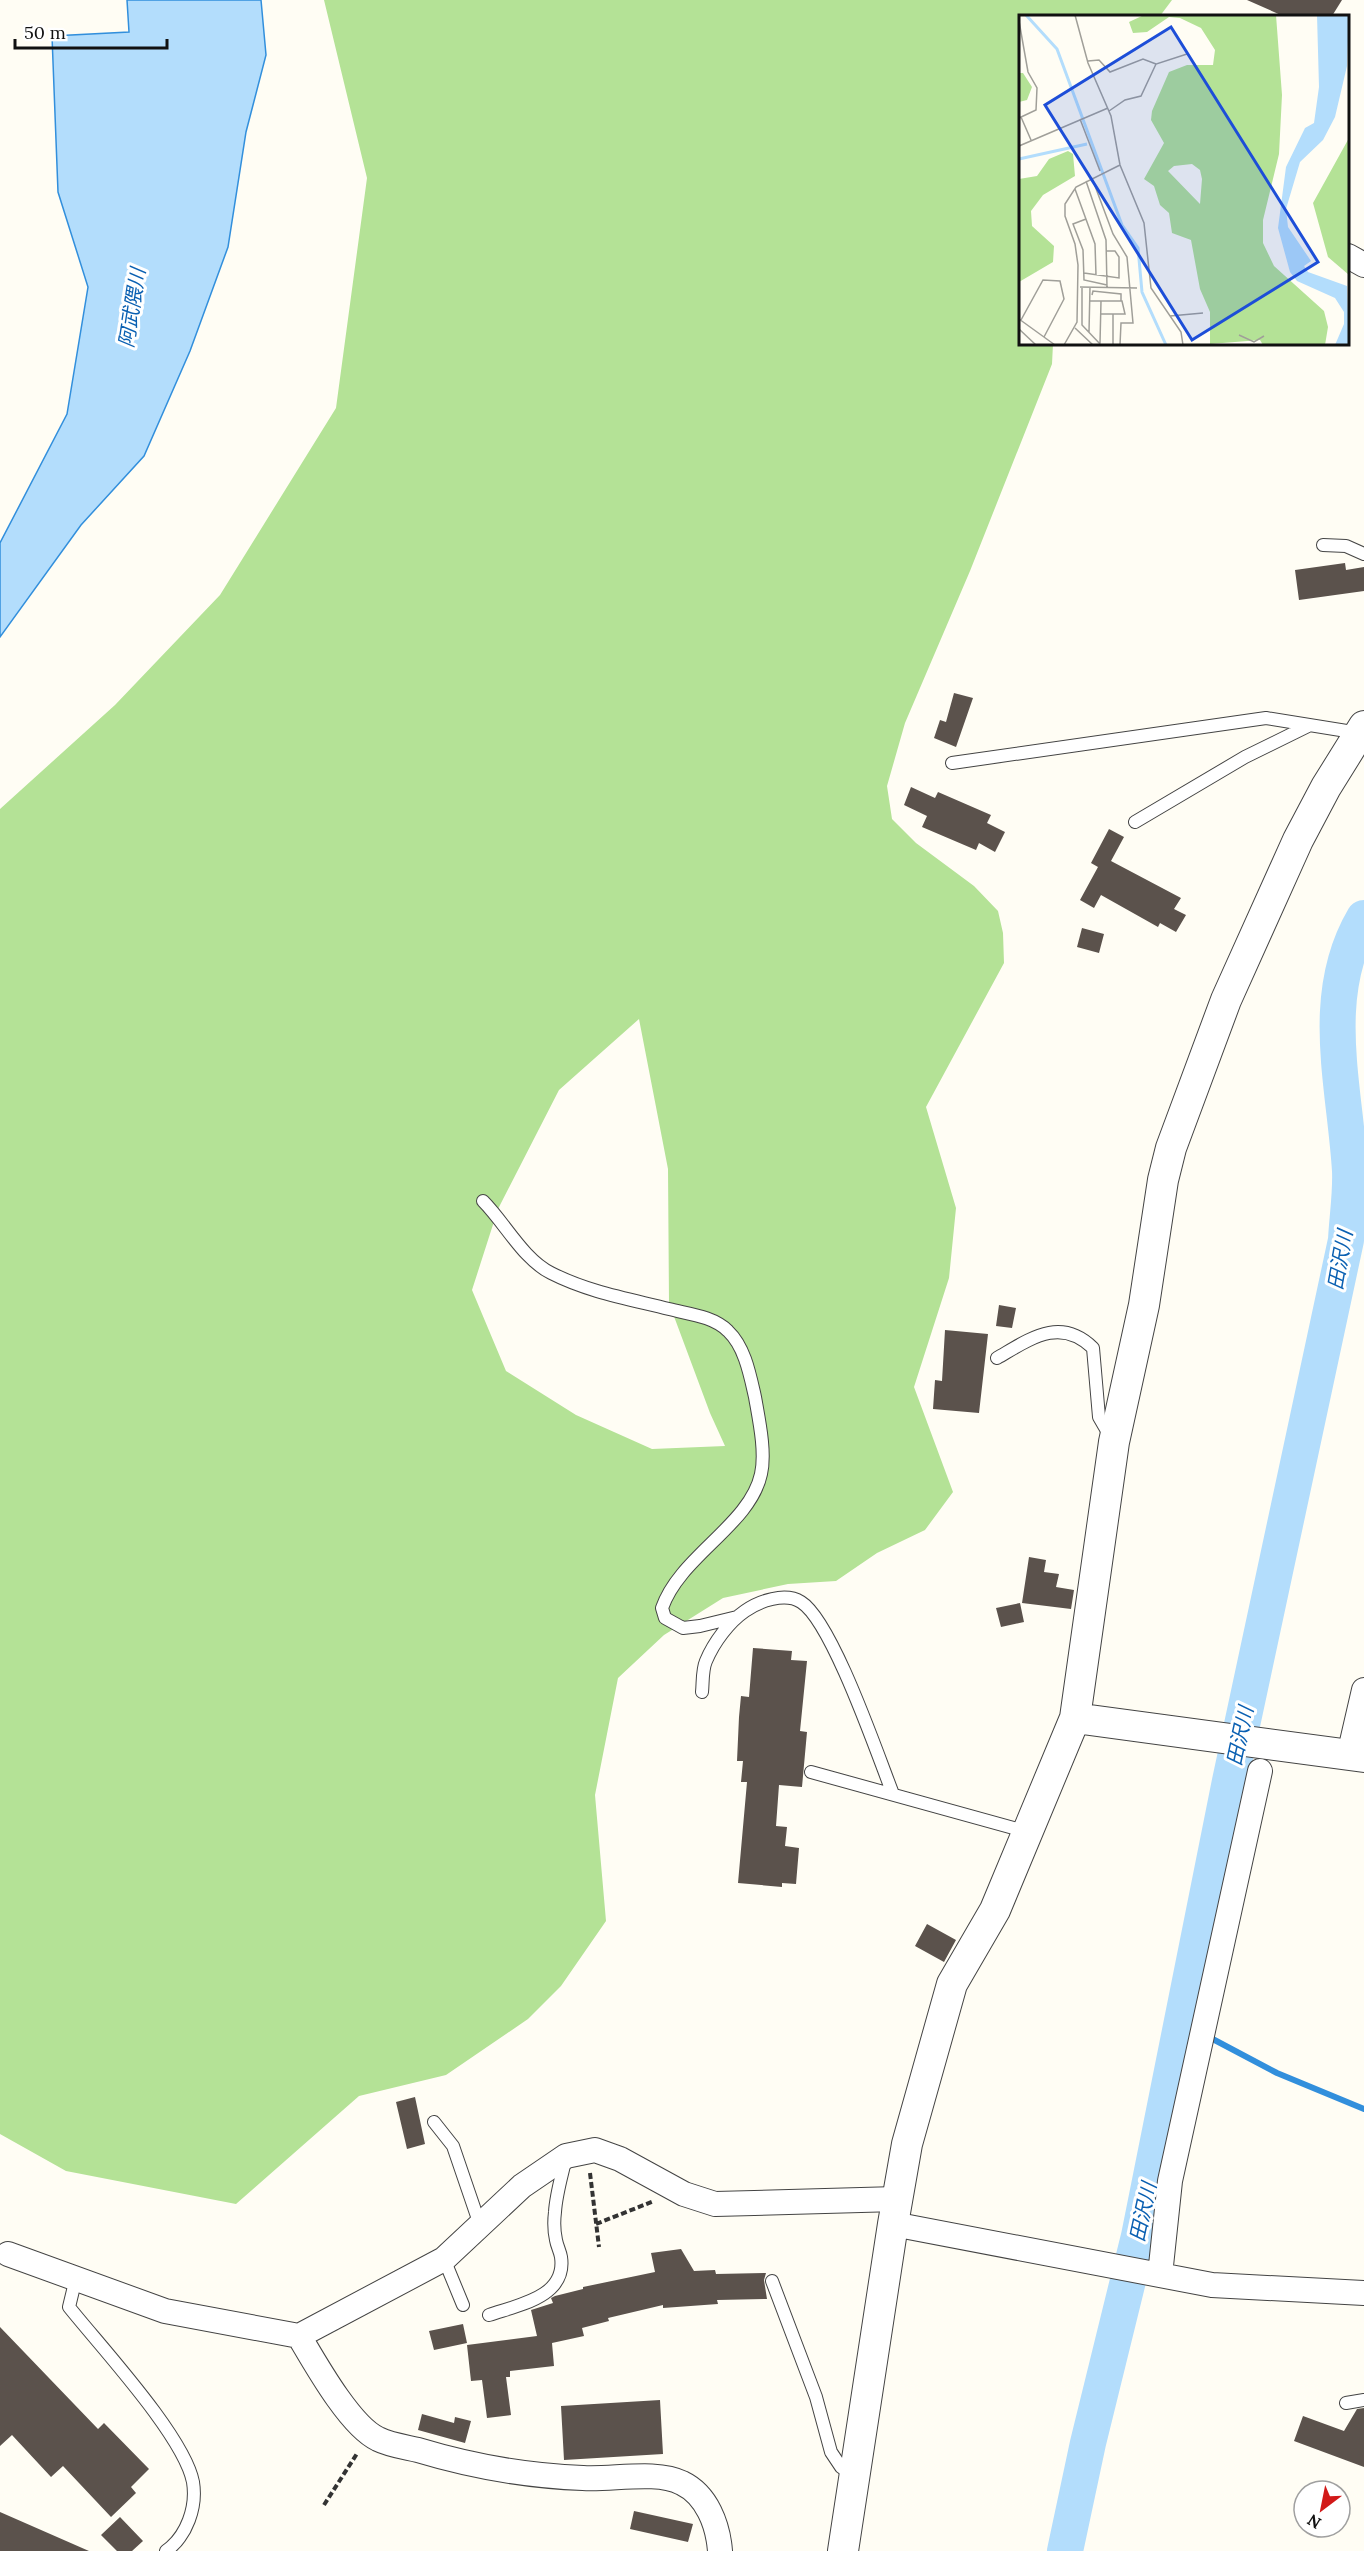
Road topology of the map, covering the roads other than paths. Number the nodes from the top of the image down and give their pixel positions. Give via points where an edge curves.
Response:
1 (1349, 257) edge
2 (1364, 265) edge
3 (1323, 545) dead end
4 (1364, 554) edge
5 (1308, 726) junction
6 (1362, 729) edge
7 (952, 763) dead end
8 (1135, 822) dead end
9 (483, 1201) dead end
10 (997, 1358) dead end
11 (1114, 1442) junction
12 (737, 1617) junction
13 (1364, 1690) edge
14 (702, 1692) dead end
15 (1075, 1718) junction
16 (1357, 1756) edge
17 (1260, 1771) dead end
18 (811, 1772) dead end
19 (893, 1794) junction
20 (1029, 1832) junction
21 (434, 2122) dead end
22 (577, 2154) junction
23 (895, 2212) junction
24 (480, 2225) junction
25 (8, 2254) dead end
26 (444, 2259) junction
27 (1160, 2275) junction
28 (76, 2278) junction
29 (772, 2281) dead end
30 (1364, 2293) edge
31 (463, 2305) dead end
32 (489, 2315) dead end
33 (299, 2336) junction
34 (1364, 2400) edge
35 (1346, 2403) dead end
36 (854, 2476) junction
37 (166, 2551) edge
38 (720, 2551) edge
39 (843, 2551) edge

1 - 2 street
3 - 4 lane via 1346,546
5 - 6 lane
5 - 7 lane via 1266,718
5 - 8 lane via 1245,757
6 - 11 street via 1298,840 1226,1000 1187,1100 1162,1180 1144,1305
9 - 12 lane via 515,1241 549,1272 585,1288 708,1319 728,1330 742,1350 761,1429 761,1474 753,1495 672,1587 662,1608 665,1618 683,1628
10 - 11 lane via 1038,1334 1068,1332 1082,1337 1093,1348 1099,1417
11 - 15 street
12 - 14 lane via 705,1662
12 - 19 lane via 750,1607 790,1598 802,1602 818,1620 846,1676
13 - 16 street
15 - 16 street
15 - 20 street
17 - 27 street via 1170,2181
18 - 19 lane
19 - 20 lane
20 - 23 street via 995,1910 952,1984 907,2144
21 - 24 lane via 453,2146
22 - 23 street via 595,2150 620,2159 679,2191 715,2204
22 - 24 street via 522,2186
22 - 32 lane via 555,2211 562,2271 557,2281 550,2291 536,2299
23 - 27 street
23 - 36 street
24 - 26 street
25 - 28 street
26 - 31 lane
26 - 33 street
27 - 30 street via 1212,2285
28 - 33 street via 165,2311
28 - 37 lane via 69,2307 156,2416 182,2456 192,2482 189,2521
29 - 36 lane via 816,2397 831,2452 841,2467
33 - 38 street via 359,2426 378,2439 450,2460 538,2476 653,2476 681,2482 696,2492 715,2522
34 - 35 lane
36 - 39 street

